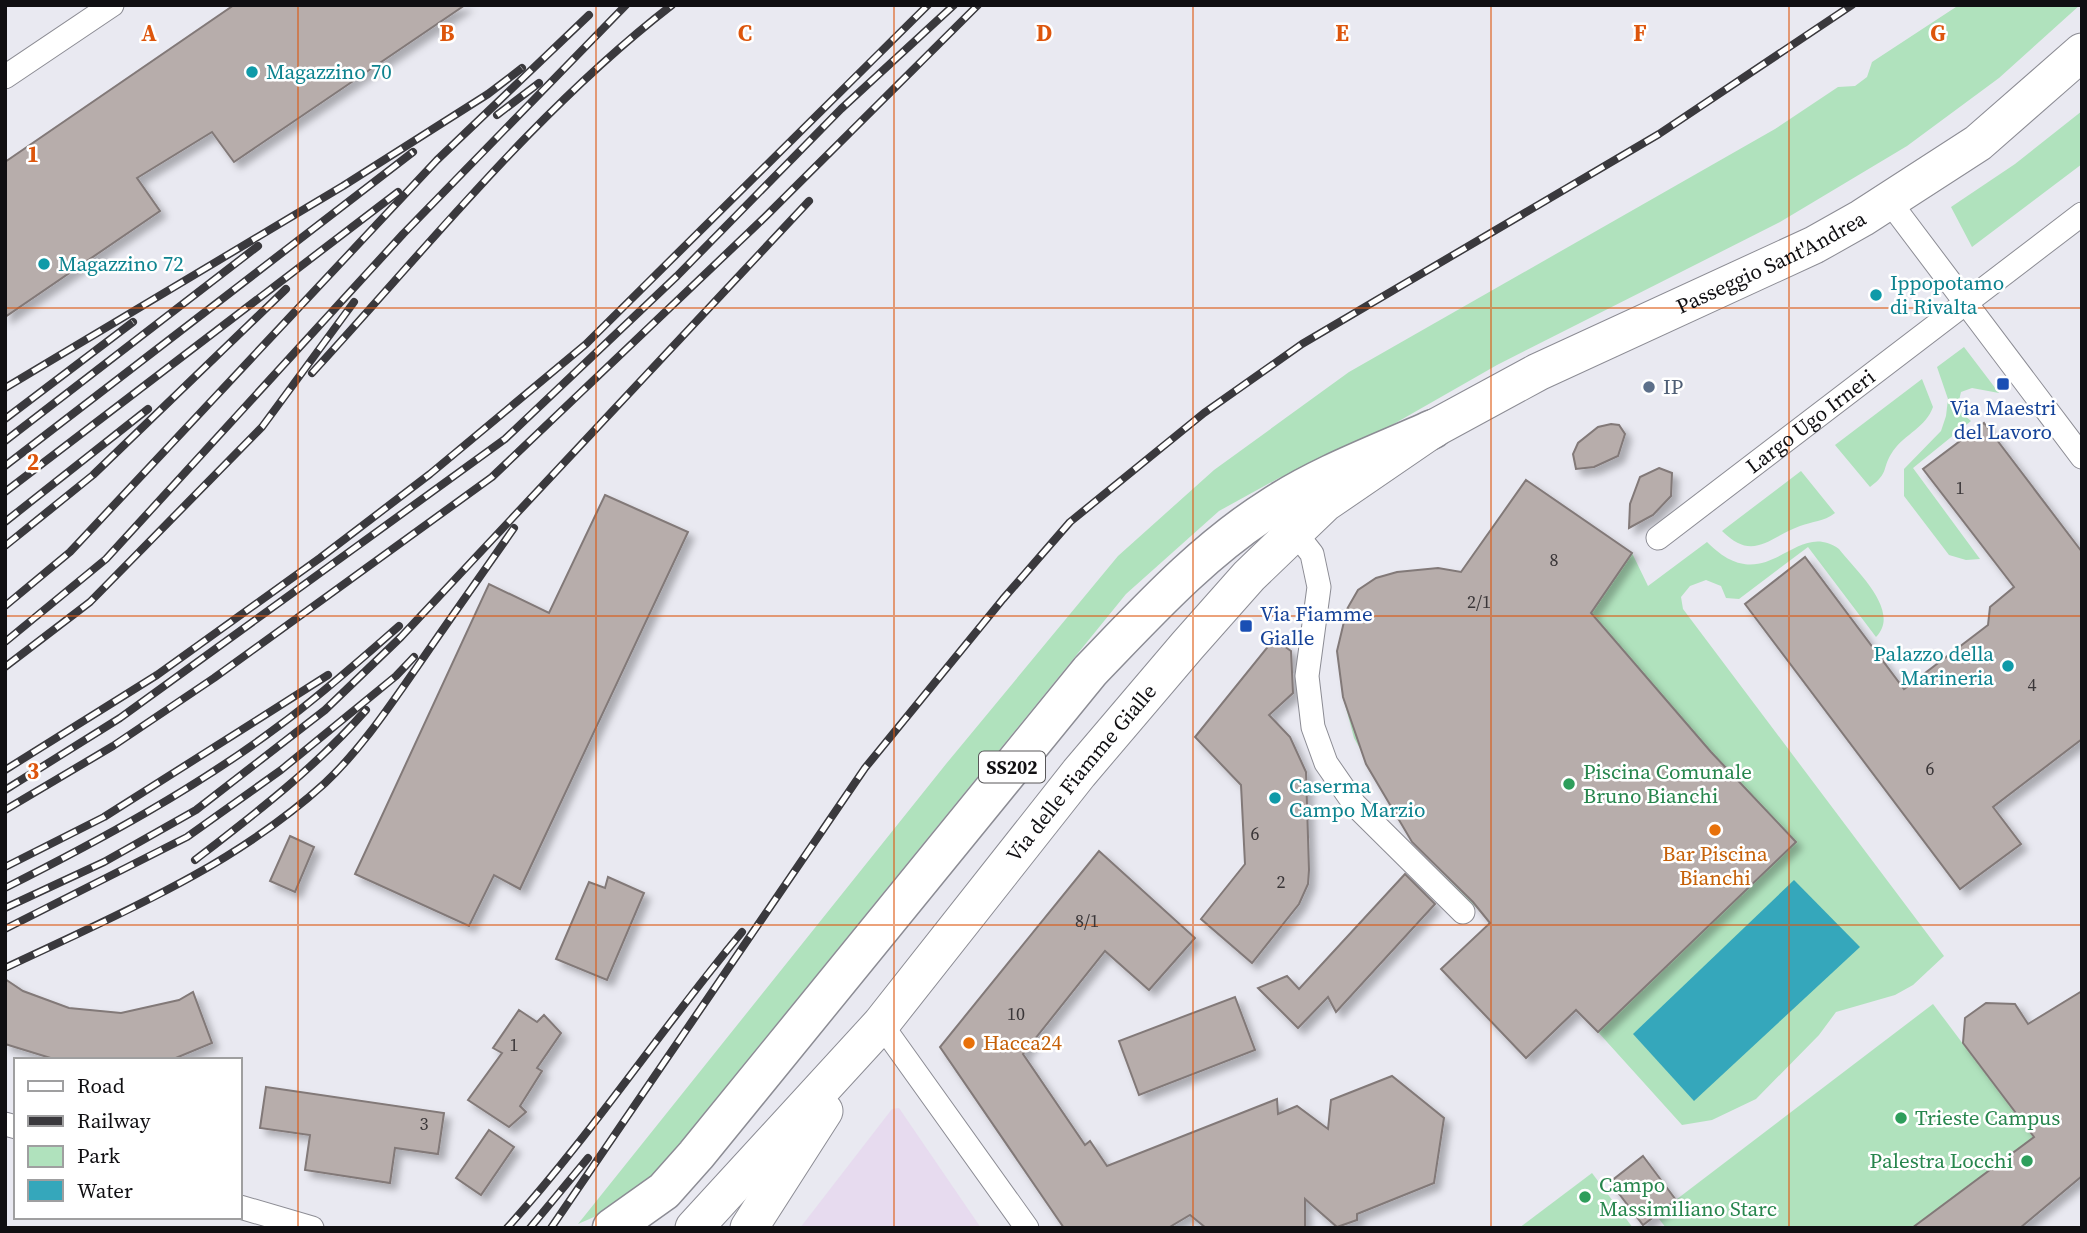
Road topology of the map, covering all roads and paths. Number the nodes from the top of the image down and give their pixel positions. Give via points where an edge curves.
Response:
1 (112, 5) edge
2 (2082, 52) edge
3 (5, 77) edge
4 (1889, 201) junction
5 (2082, 214) edge
6 (1965, 303) junction
7 (1433, 429) junction
8 (2082, 457) edge
9 (1294, 531) junction
10 (1658, 538) dead end
11 (1463, 912) dead end
12 (881, 1024) junction
13 (242, 1208) edge
14 (242, 1216) edge
15 (258, 1228) edge
16 (312, 1228) edge
17 (612, 1228) edge
18 (694, 1228) edge
19 (749, 1228) edge
20 (1027, 1228) edge

1 - 3 street
2 - 4 main road, Passeggio Sant'Andrea via 1978,143
4 - 6 street
4 - 7 main road, Passeggio Sant'Andrea via 1814,245 1538,372
5 - 6 street, Largo Ugo Irneri
6 - 8 street
6 - 10 street, Largo Ugo Irneri
7 - 9 main road, Via delle Fiamme Gialle via 1367,472
7 - 17 highway, SS202 via 1274,505 1210,552 1150,609 1090,671 664,1191
9 - 11 street via 1312,554 1319,587 1307,676 1313,727 1326,763 1356,805
9 - 12 main road, Via delle Fiamme Gialle via 1249,576 1079,773
12 - 18 main road, Via delle Fiamme Gialle
12 - 19 main road, Via delle Fiamme Gialle
12 - 20 street
13 - 16 street
14 - 15 street

